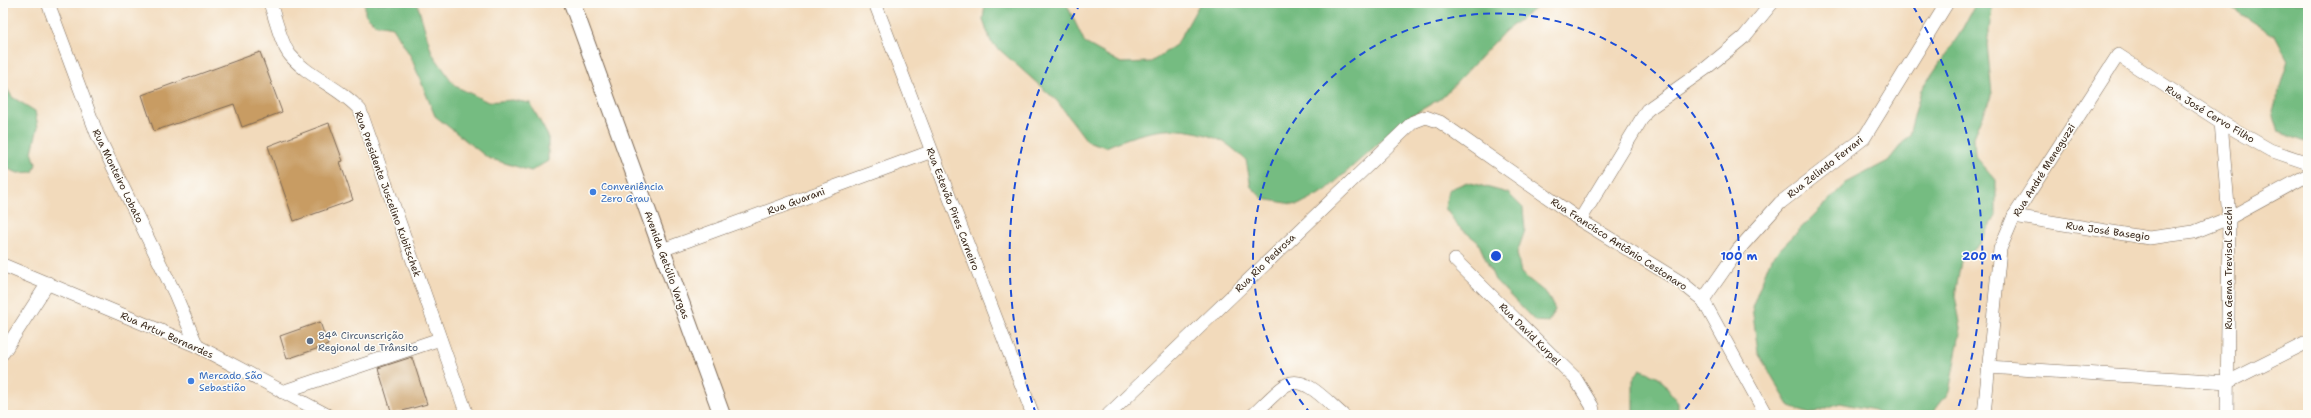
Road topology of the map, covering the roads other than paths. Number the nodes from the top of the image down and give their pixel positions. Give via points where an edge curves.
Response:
1 (48, 3) edge
2 (270, 3) edge
3 (572, 3) edge
4 (875, 3) edge
5 (1772, 3) edge
6 (1947, 3) edge
7 (2118, 55) joint
8 (1426, 117) joint
9 (2221, 122) junction
10 (930, 152) junction
11 (2308, 163) edge
12 (2308, 175) edge
13 (2014, 216) junction
14 (2229, 218) junction
15 (1580, 220) junction
16 (662, 250) junction
17 (1455, 260) dead end
18 (3, 265) edge
19 (48, 283) junction
20 (1703, 300) junction
21 (440, 339) junction
22 (2308, 342) edge
23 (197, 346) junction
24 (3, 353) edge
25 (1988, 367) junction
26 (2228, 382) junction
27 (282, 392) junction
28 (305, 410) edge
29 (327, 415) edge
30 (467, 415) edge
31 (722, 415) edge
32 (1033, 415) edge
33 (1108, 415) edge
34 (1253, 415) edge
35 (1342, 415) edge
36 (1594, 415) edge
37 (1766, 415) edge
38 (1984, 415) edge
39 (2227, 415) edge

1 - 23 street, Rua Monteiro Lobato via 97,134 176,294
2 - 21 street, Rua Presidente Juscelino Kubitschek via 288,53 300,66 349,97 360,110
3 - 16 street, Avenida Getúlio Vargas
4 - 10 street, Rua Estevão Pires Carneiro
5 - 15 street via 1744,36 1705,69 1647,110
6 - 20 street, Rua Zelindo Ferrari via 1864,138 1780,203 1738,250
7 - 9 street, Rua José Cervo Filho
7 - 13 street, Rua André Meneguzzi
8 - 15 street, Rua Francisco Antônio Cestonaro via 1440,122
8 - 33 street, Rua Rio Pedrosa via 1413,122
9 - 11 street, Rua José Cervo Filho via 2270,150
9 - 14 street, Rua Gema Trevisol Secchi
10 - 16 street, Rua Guarani
10 - 32 street, Rua Estevão Pires Carneiro
12 - 14 street, Rua José Basegio
13 - 14 street, Rua José Basegio via 2149,238 2194,232
13 - 25 street, Rua André Meneguzzi via 2000,249
14 - 26 street, Rua Gema Trevisol Secchi
15 - 20 street, Rua Francisco Antônio Cestonaro via 1682,283
16 - 31 street, Avenida Getúlio Vargas
17 - 36 street, Rua David Kurpel via 1575,378 1592,406
18 - 19 street, Rua Artur Bernardes
19 - 23 street, Rua Artur Bernardes
19 - 24 street
20 - 37 street, Rua Francisco Antônio Cestonaro
21 - 27 street
21 - 30 street, Rua Presidente Juscelino Kubitschek
22 - 26 street
23 - 27 street, Rua Artur Bernardes
25 - 26 street
25 - 38 street, Rua André Meneguzzi
26 - 39 street, Rua Gema Trevisol Secchi
27 - 28 street, Rua Artur Bernardes
28 - 29 street, Rua Artur Bernardes
34 - 35 street via 1287,384 1299,382

